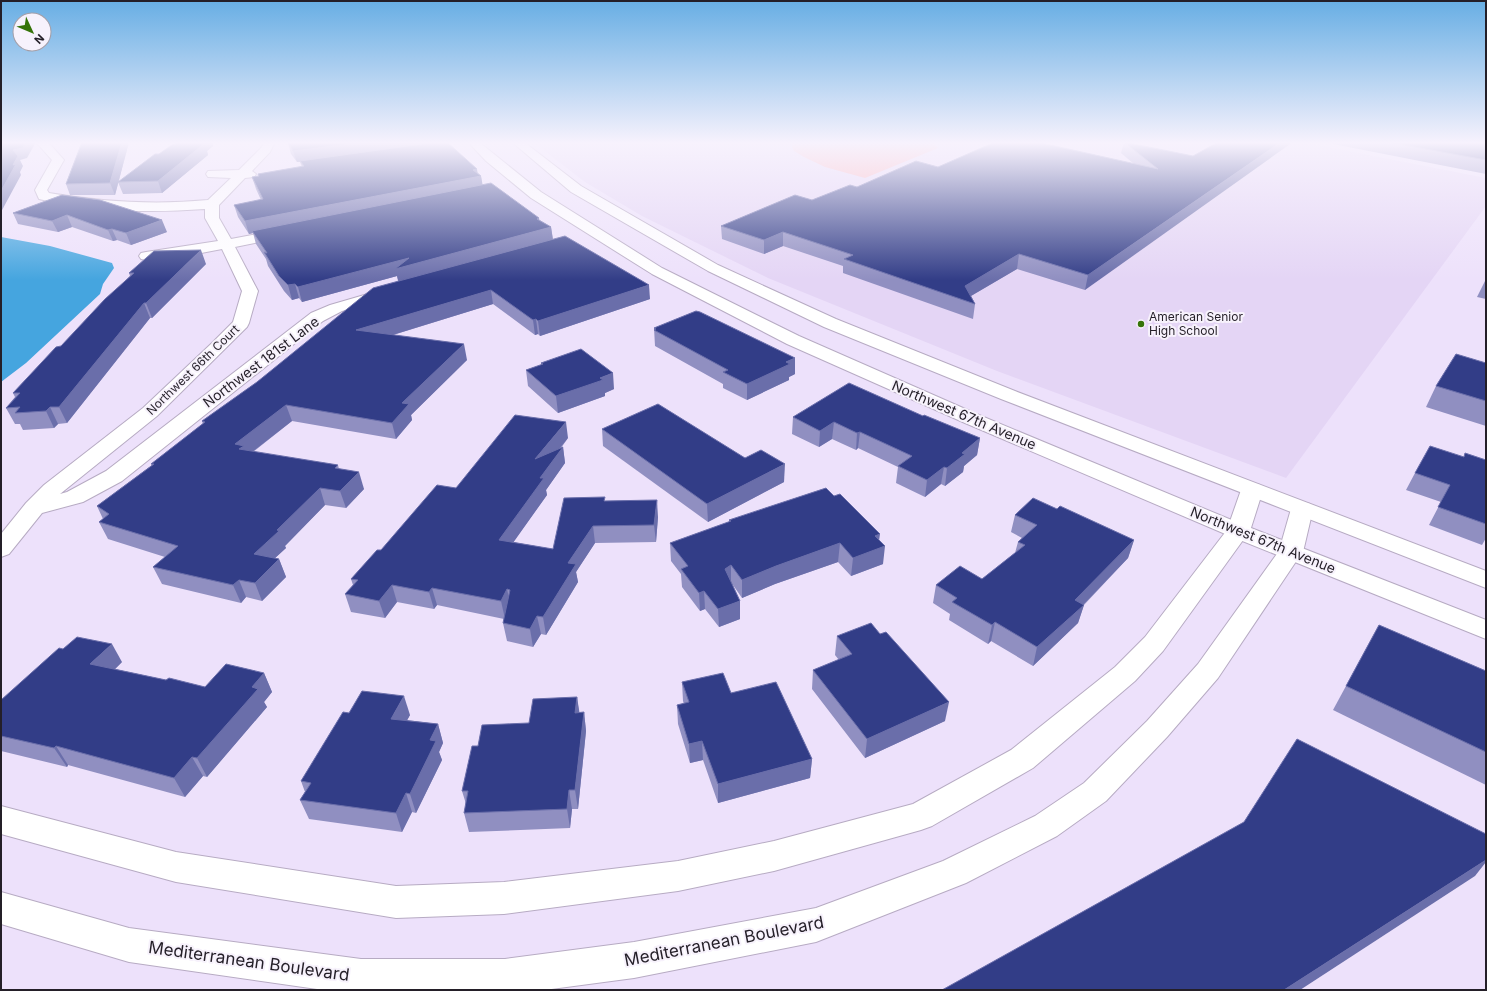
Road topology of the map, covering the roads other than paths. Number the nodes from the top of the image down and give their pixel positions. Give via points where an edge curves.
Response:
1 (42, 188) edge
2 (228, 188) edge
3 (528, 188) edge
4 (576, 188) edge
5 (212, 204) junction
6 (296, 231) edge
7 (227, 244) junction
8 (146, 256) edge
9 (401, 289) edge
10 (1252, 490) junction
11 (34, 508) junction
12 (1302, 509) junction
13 (1238, 531) junction
14 (1, 549) edge
15 (1291, 552) junction
16 (1486, 580) edge
17 (1486, 630) edge
18 (1, 820) edge
19 (1, 908) edge

1 - 5 street via 44,196 86,203 135,207
2 - 5 street
3 - 13 street, Northwest 67th Avenue via 657,271 793,340
4 - 10 street via 713,268 830,323
5 - 7 street, Northwest 66th Court via 212,218
6 - 7 street
7 - 8 street
7 - 11 street, Northwest 66th Court via 250,291 241,323 150,412 80,466
9 - 11 street, Northwest 181st Lane via 336,308 317,317 114,476 75,497
10 - 12 street
10 - 13 street
11 - 14 street
12 - 15 street, Mediterranean Boulevard
12 - 16 street
13 - 15 street, Northwest 67th Avenue
13 - 18 street via 1154,644 1125,674 1022,759 921,816 774,856 678,876 504,898 396,902 176,867
15 - 17 street, Northwest 67th Avenue
15 - 19 street, Mediterranean Boulevard via 1208,671 1157,730 1095,792 1046,826 954,872 816,925 642,959 505,977 361,977 129,944

